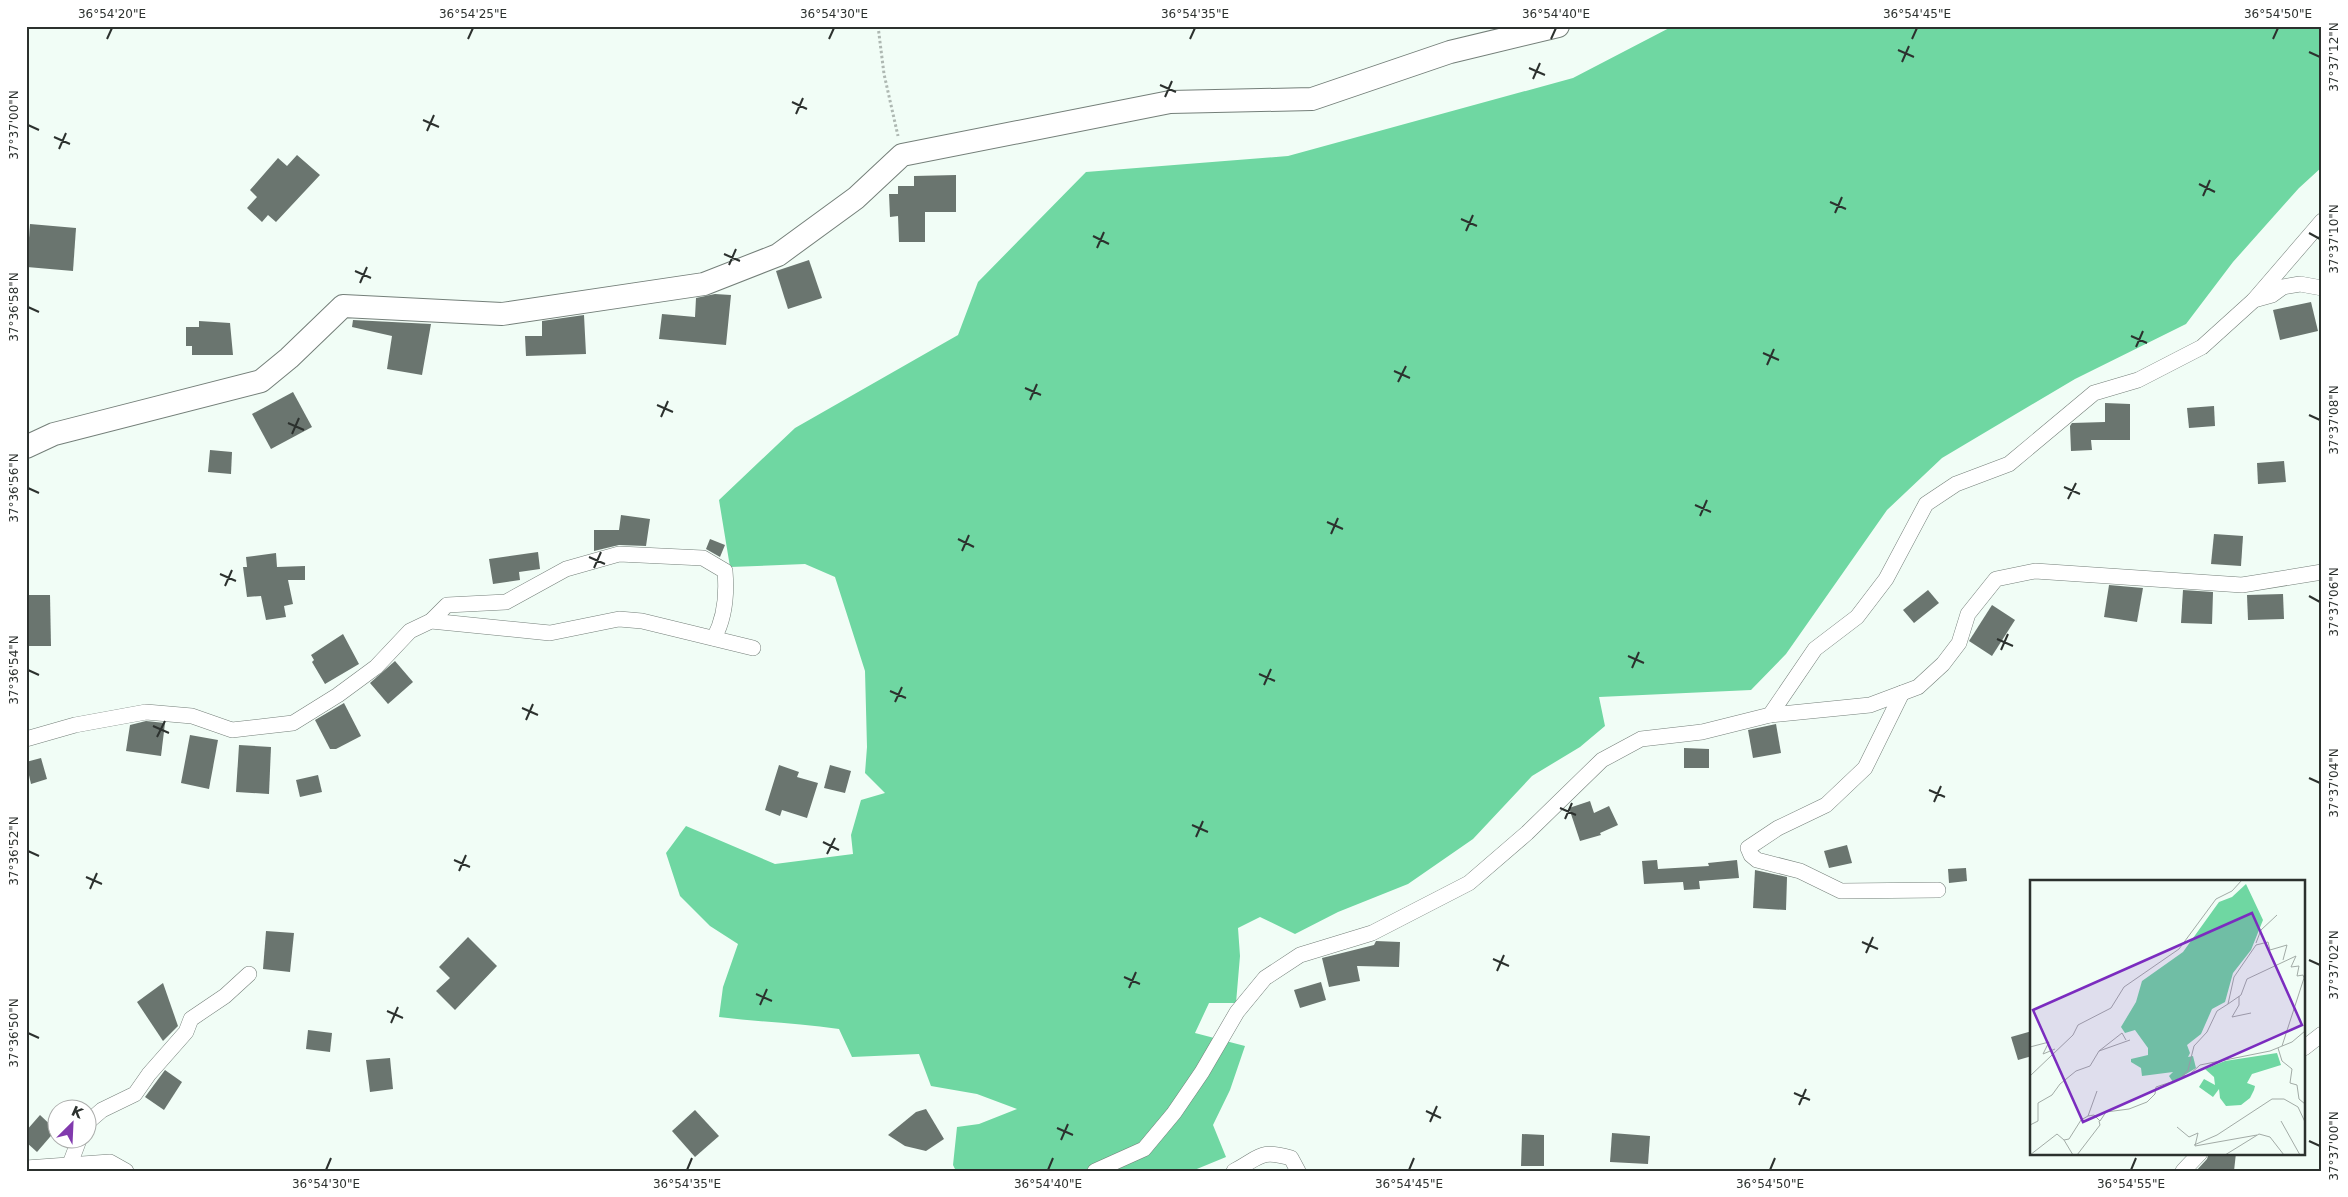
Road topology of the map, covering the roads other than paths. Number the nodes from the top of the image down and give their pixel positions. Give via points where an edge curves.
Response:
1 (1558, 26) edge
2 (2322, 222) edge
3 (2322, 288) edge
4 (2254, 300) junction
5 (26, 434) edge
6 (54, 434) junction
7 (26, 447) edge
8 (2322, 572) edge
9 (431, 621) junction
10 (714, 638) junction
11 (753, 648) dead end
12 (1902, 693) junction
13 (1770, 715) junction
14 (26, 739) edge
15 (1938, 890) dead end
16 (249, 974) dead end
17 (2322, 1034) edge
18 (2306, 1046) edge
19 (98, 1113) edge
20 (75, 1150) edge
21 (2199, 1154) edge
22 (70, 1164) junction
23 (26, 1168) edge
24 (126, 1171) edge
25 (1095, 1171) edge
26 (1234, 1171) edge
27 (1298, 1171) edge
28 (2183, 1171) edge

1 - 6 street via 1450,52 1312,99 1170,102 902,155 856,198 778,255 704,284 502,314 343,306 261,381
2 - 4 street
3 - 4 street via 2300,284
4 - 13 street via 2202,347 2138,380 2094,393 2009,464 1956,484 1926,504 1886,579 1857,617 1815,649
5 - 6 street
6 - 7 street
8 - 12 street via 2242,585 2035,571 1996,579 1968,614 1959,643 1943,664 1918,687
9 - 10 street via 550,633 619,619 642,621
9 - 10 street via 447,605 506,602 566,569 619,554 703,558 725,571 722,624
9 - 14 street via 410,631 376,667 338,695 293,722 232,730 192,716 146,712 75,725
10 - 11 street
12 - 13 street via 1870,705
12 - 15 street via 1865,768 1826,805 1778,828 1748,848 1757,860 1800,871 1840,891
13 - 25 street via 1702,732 1641,739 1602,760 1528,833 1469,883 1372,933 1300,954 1265,978 1237,1012 1202,1072 1144,1149
16 - 19 street via 225,996 191,1019 186,1032 135,1094
17 - 18 street
20 - 22 street
21 - 28 street
22 - 23 street
22 - 24 street via 110,1162
26 - 27 street via 1263,1153 1273,1153 1291,1158

